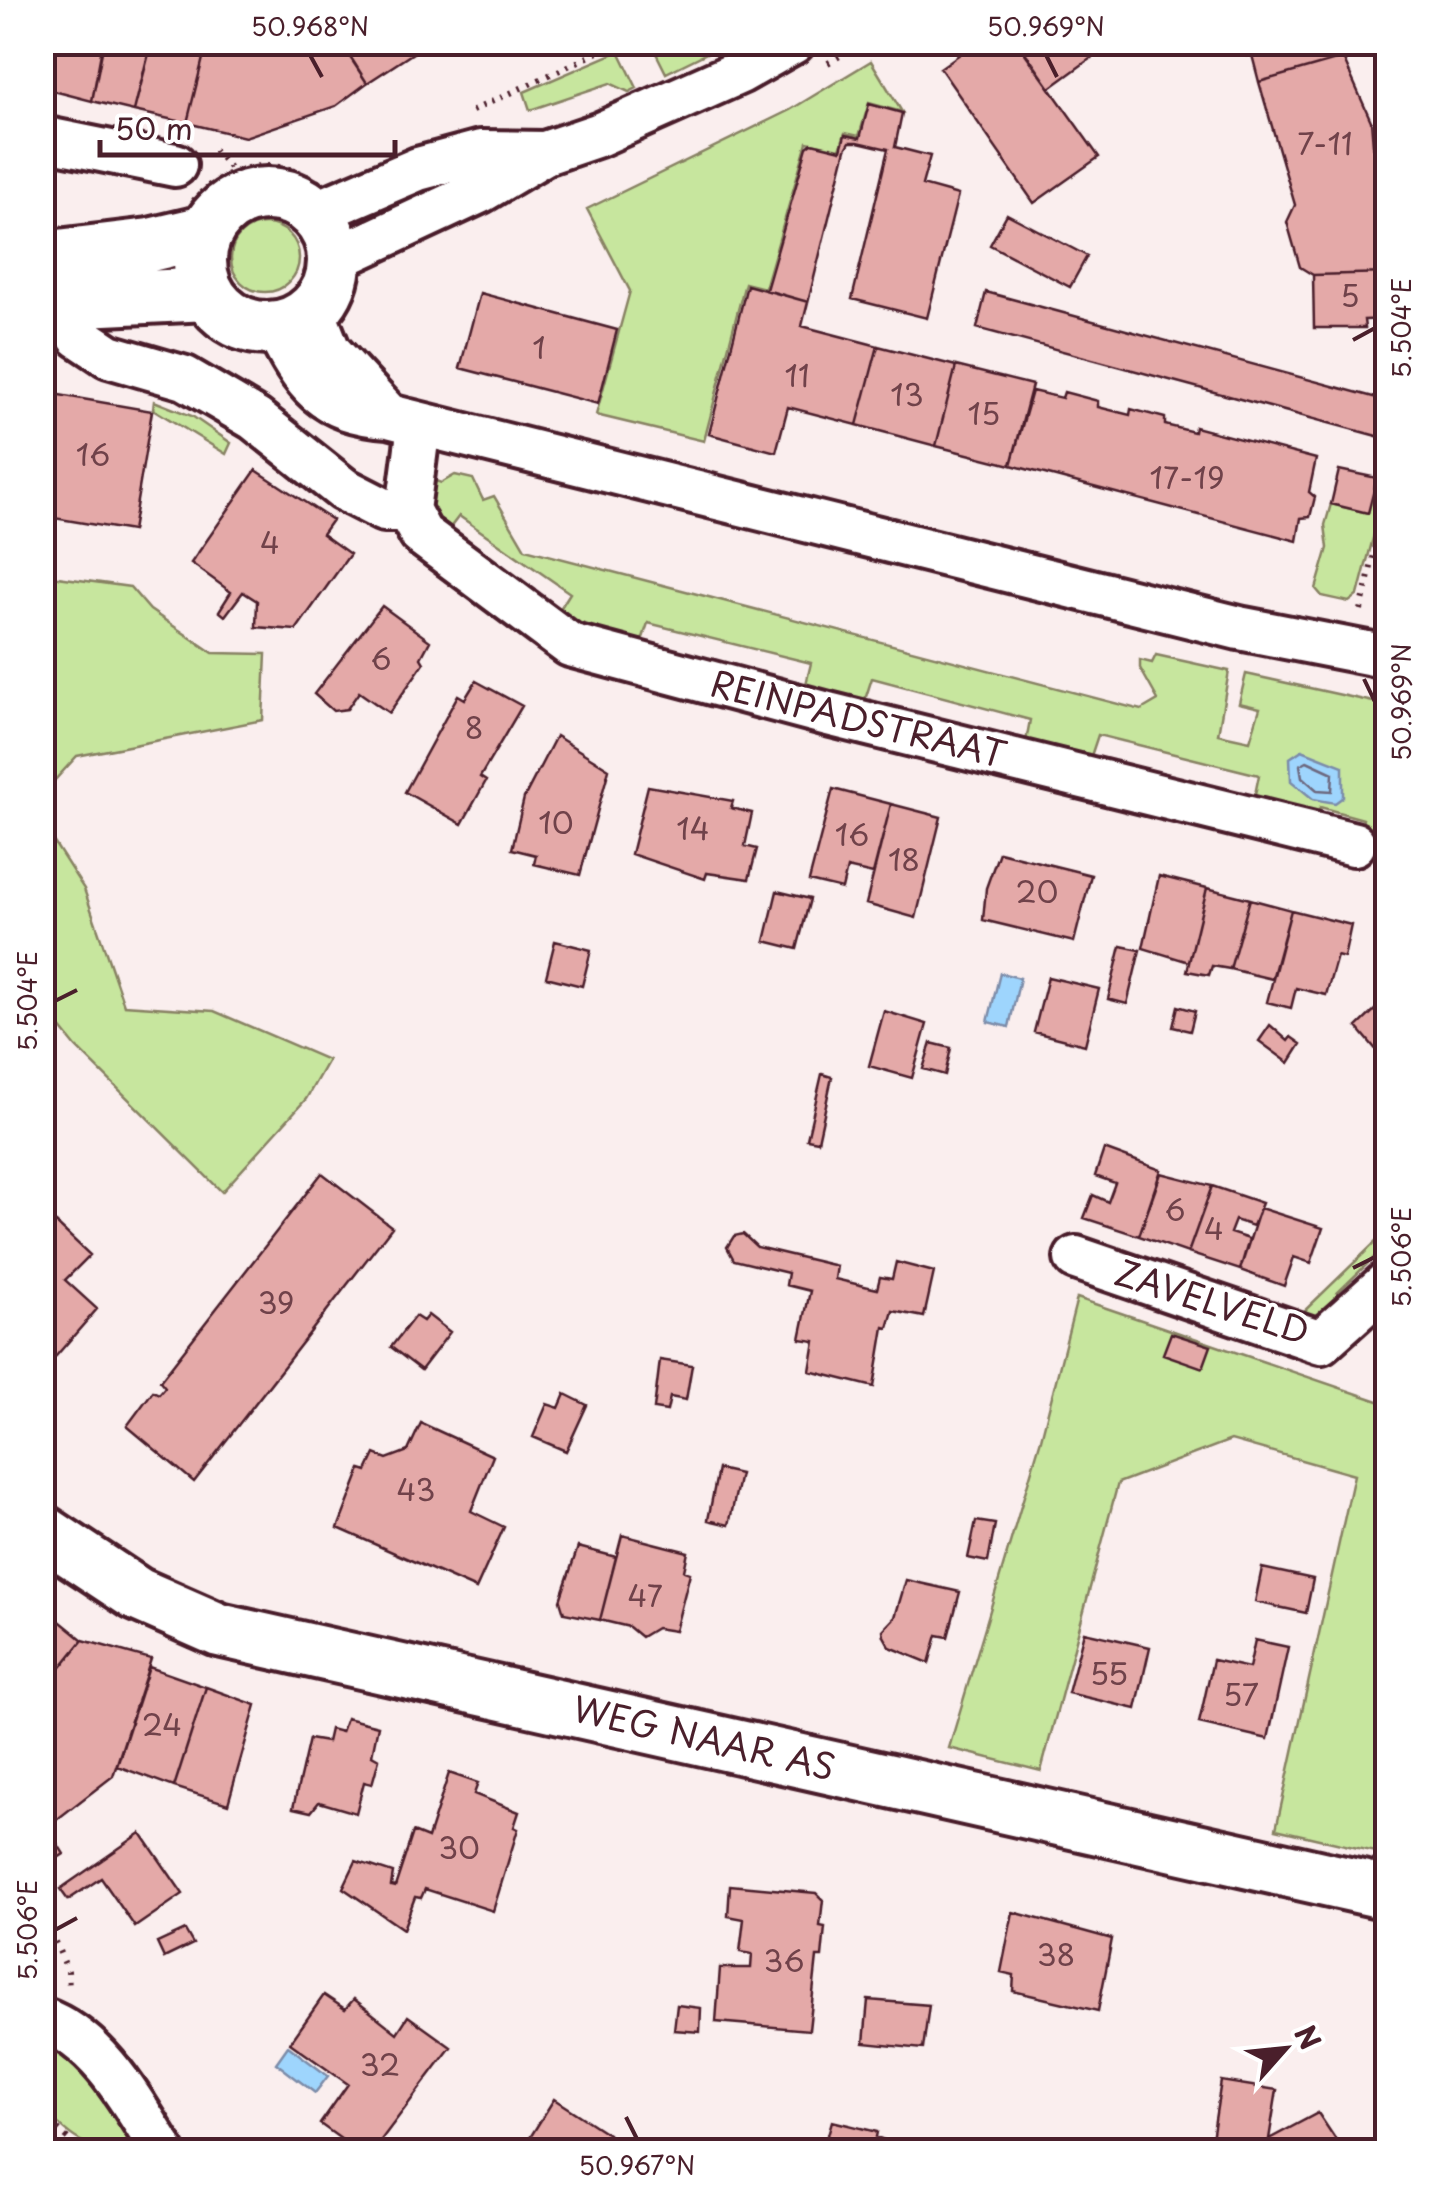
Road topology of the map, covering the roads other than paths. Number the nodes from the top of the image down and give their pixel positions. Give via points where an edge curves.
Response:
1 (793, 42) edge
2 (42, 138) edge
3 (175, 165) dead end
4 (325, 219) junction
5 (206, 232) junction
6 (48, 275) edge
7 (208, 294) junction
8 (294, 320) junction
9 (404, 421) junction
10 (408, 510) junction
11 (1388, 656) edge
12 (1354, 844) dead end
13 (1076, 1258) dead end
14 (1388, 1282) edge
15 (42, 1531) edge
16 (1388, 1893) edge
17 (42, 2019) edge
18 (163, 2152) edge

1 - 4 street via 693,93 546,153 481,191
2 - 3 street
4 - 5 main road via 294,198 256,195 221,211
4 - 8 main road via 331,283
5 - 6 main road
5 - 7 main road via 200,253
6 - 7 main road
6 - 10 street via 79,336 109,356 185,378 254,419 343,489 384,510
7 - 8 main road via 249,326
8 - 9 street
9 - 10 street
9 - 11 street via 1239,628
10 - 12 street, REINPADSTRAAT via 422,534 460,568 570,645
13 - 14 street, ZAVELVELD via 1320,1342
15 - 16 main road, WEG NAAR AS via 137,1594 219,1630
17 - 18 street via 64,2027 103,2062

